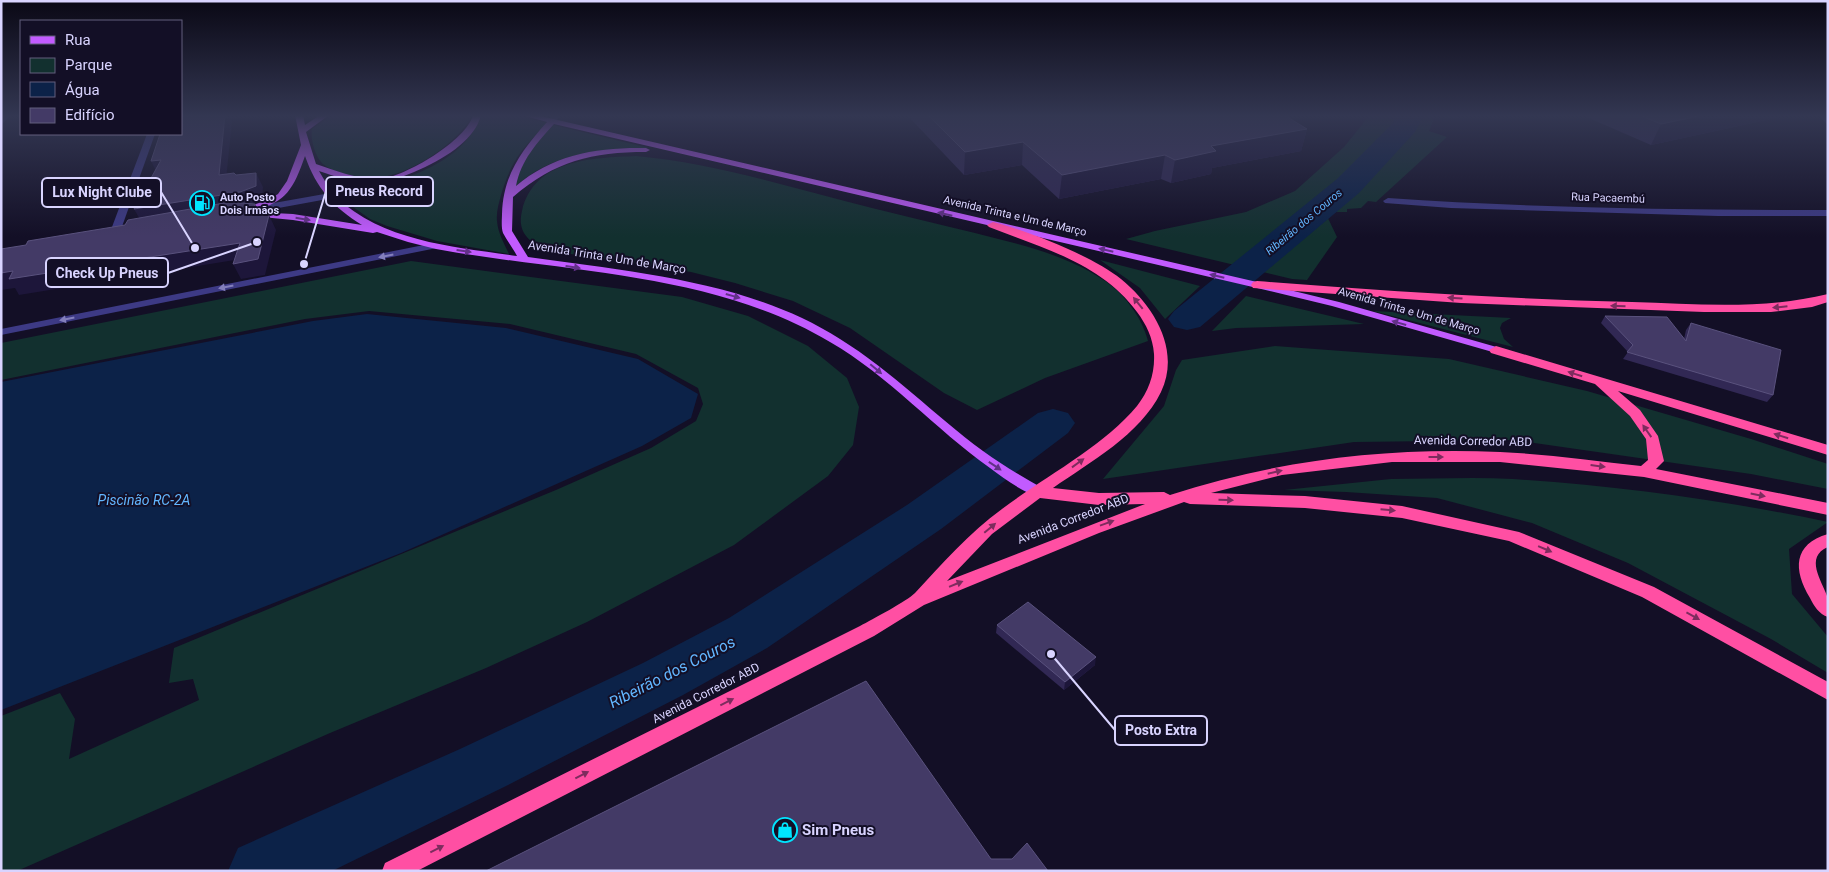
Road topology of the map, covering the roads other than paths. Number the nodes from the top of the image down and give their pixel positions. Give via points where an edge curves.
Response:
1 (143, 156) edge
2 (301, 156) edge
3 (308, 156) edge
4 (440, 156) edge
5 (523, 156) edge
6 (580, 156) edge
7 (691, 156) edge
8 (313, 166) junction
9 (384, 181) junction
10 (510, 195) junction
11 (330, 196) junction
12 (1388, 201) dead end
13 (236, 213) junction
14 (1828, 213) edge
15 (993, 225) junction
16 (382, 231) junction
17 (114, 235) edge
18 (434, 246) junction
19 (525, 260) junction
20 (1251, 284) junction
21 (1828, 298) edge
22 (1, 332) edge
23 (1496, 350) joint
24 (1594, 380) junction
25 (1828, 450) edge
26 (1644, 472) junction
27 (1039, 492) junction
28 (1177, 498) junction
29 (1828, 508) edge
30 (1828, 540) edge
31 (918, 600) junction
32 (1828, 610) edge
33 (1828, 692) edge
34 (393, 871) edge

1 - 17 street
2 - 13 main road via 283,196 270,204
3 - 8 main road, Avenida Trinta e Um de Março
4 - 9 main road
5 - 10 main road via 513,178
6 - 10 main road via 534,174
15 -> 7 main road, Avenida Trinta e Um de Março
8 - 9 main road via 352,179
8 - 11 main road, Avenida Trinta e Um de Março
9 - 11 main road
10 - 19 main road via 507,231
11 - 13 street
11 - 16 main road, Avenida Trinta e Um de Março via 357,218
12 - 14 street, Rua Pacaembú
13 -> 16 main road via 285,216
20 -> 15 main road, Avenida Trinta e Um de Março
27 -> 15 highway via 1118,433 1146,404 1161,372 1161,346 1140,304 1123,286 1075,257
16 - 18 main road, Avenida Trinta e Um de Março
18 -> 19 main road, Avenida Trinta e Um de Março
18 -> 22 street
19 -> 27 main road, Avenida Trinta e Um de Março via 711,289 764,306 805,324 859,354 971,450
21 -> 20 highway via 1817,303 1767,308 1701,308 1554,304
23 -> 20 main road, Avenida Trinta e Um de Março via 1335,304
24 -> 23 highway
25 -> 24 highway
26 -> 24 highway via 1656,461 1653,439 1635,413
28 -> 26 highway, Avenida Corredor ABD via 1282,470 1392,457 1500,458
26 -> 29 highway, Avenida Corredor ABD
27 - 28 highway via 1099,499
31 -> 27 highway via 980,536 1009,511
31 -> 28 highway, Avenida Corredor ABD
28 -> 33 highway via 1305,502 1402,512 1513,536 1648,592
30 - 32 highway via 1820,541 1809,553 1806,572 1821,604
34 -> 31 highway, Avenida Corredor ABD via 867,631

